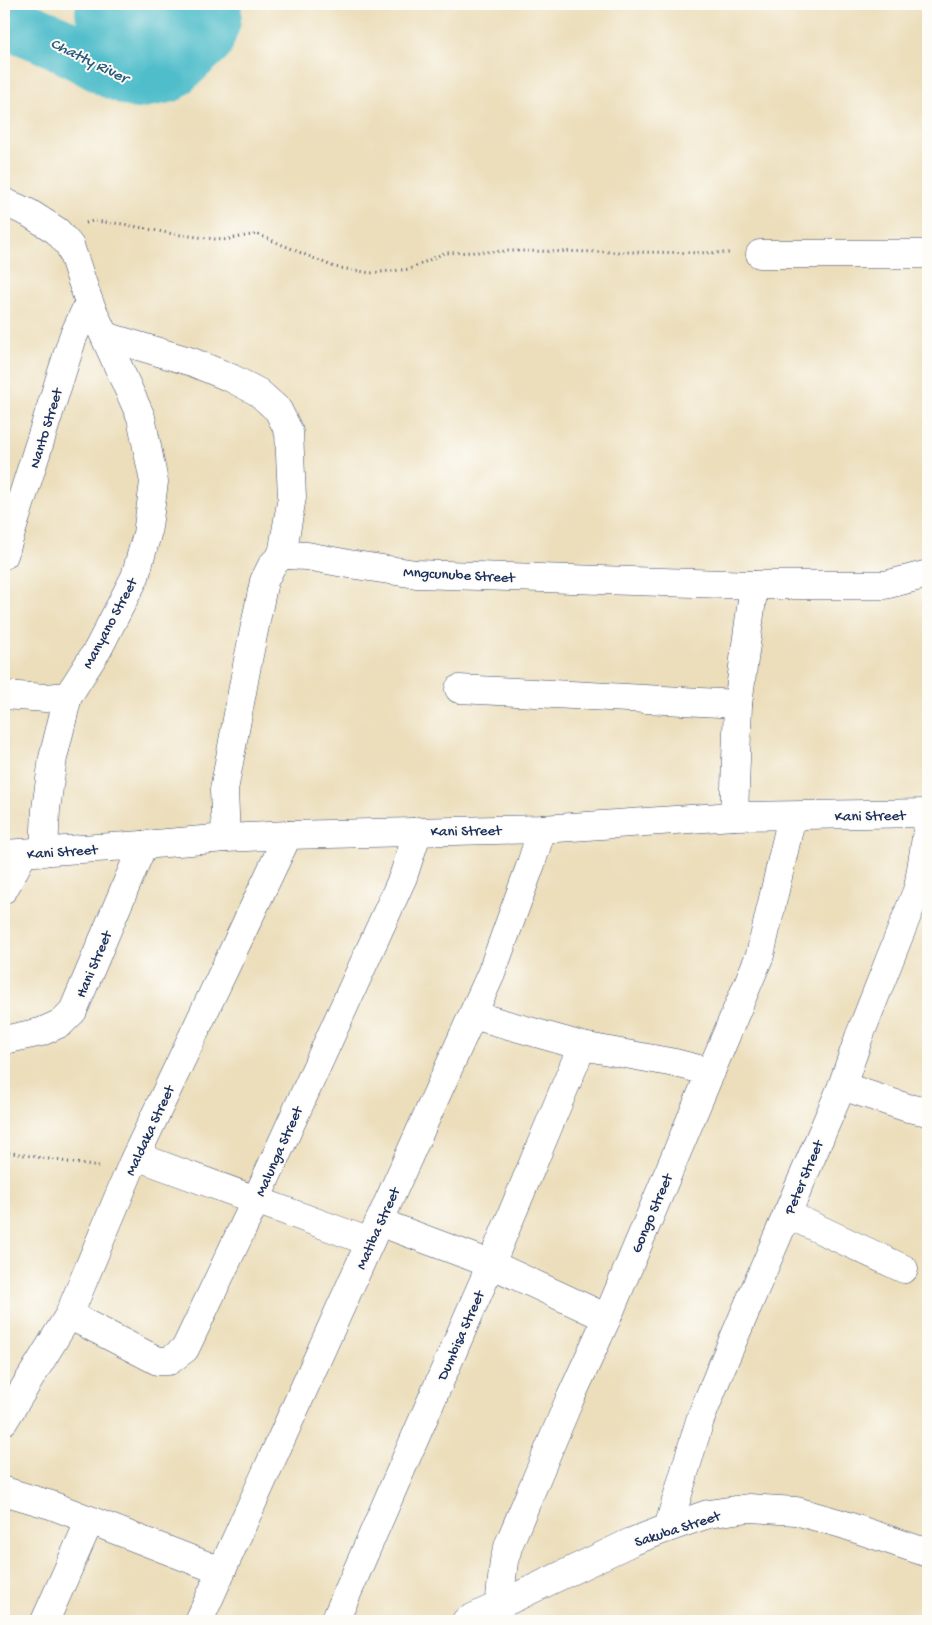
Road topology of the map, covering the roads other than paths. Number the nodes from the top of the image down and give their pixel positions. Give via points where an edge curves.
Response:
1 (4, 202) edge
2 (760, 254) road end
3 (928, 254) edge
4 (89, 302) junction
5 (105, 336) junction
6 (4, 555) edge
7 (282, 555) junction
8 (928, 574) edge
9 (754, 585) junction
10 (459, 688) dead end
11 (4, 695) edge
12 (68, 696) junction
13 (738, 704) junction
14 (928, 813) edge
15 (734, 816) junction
16 (792, 816) junction
17 (928, 825) edge
18 (542, 829) junction
19 (418, 831) junction
20 (288, 835) junction
21 (226, 838) junction
22 (143, 845) junction
23 (24, 853) edge
24 (4, 889) edge
25 (473, 1015) junction
26 (4, 1040) edge
27 (582, 1046) junction
28 (711, 1072) junction
29 (842, 1086) junction
30 (928, 1112) edge
31 (133, 1164) junction
32 (256, 1200) junction
33 (787, 1214) junction
34 (375, 1232) junction
35 (491, 1264) junction
36 (904, 1269) dead end
37 (69, 1315) junction
38 (607, 1318) junction
39 (4, 1421) edge
40 (4, 1491) edge
41 (90, 1520) junction
42 (668, 1528) junction
43 (928, 1553) edge
44 (221, 1571) junction
45 (497, 1612) edge
46 (45, 1621) edge
47 (199, 1621) edge
48 (334, 1621) edge
49 (466, 1621) edge

1 - 4 street, Manyano Street via 29,212 57,231 70,246
2 - 3 street
4 - 5 street, Manyano Street
4 - 6 street, Nanto Street via 73,337
5 - 7 street via 192,362 231,378 258,392 278,410 289,432 292,498
5 - 12 street, Manyano Street via 141,417 154,482 148,534 135,577 98,649
7 - 9 street, Mngcunube Street via 307,556 416,574
7 - 21 street via 272,565 264,581 233,735 224,790
8 - 9 street, Mngcunube Street via 886,585
9 - 13 street
10 - 13 street
11 - 12 street
12 - 23 street, Manyano Street via 53,758 46,809
13 - 15 street
14 - 16 street, Kani Street
15 - 16 street, Kani Street
15 - 18 street, Kani Street
16 - 28 street, Gongo Street via 760,956
17 - 29 street, Peter Street via 918,888 858,1037
18 - 19 street, Kani Street
18 - 25 street, Matiba Street via 501,947
19 - 20 street, Kani Street
19 - 32 street, Malunga Street via 403,876
20 - 21 street, Kani Street
20 - 31 street, Maldaka Street
21 - 22 street, Kani Street
22 - 23 street, Kani Street
22 - 26 street, Hani Street via 73,1010 48,1029
23 - 24 street
25 - 27 street
25 - 34 street, Matiba Street
27 - 28 street
27 - 35 street, Dumbisa Street
28 - 38 street, Gongo Street
29 - 30 street
29 - 33 street, Peter Street
31 - 32 street
31 - 37 street, Maldaka Street
32 - 34 street
32 - 37 street, Malunga Street via 185,1349 169,1361 158,1361
33 - 36 street
33 - 42 street, Peter Street via 700,1420
34 - 35 street
34 - 44 street, Matiba Street
35 - 38 street
35 - 48 street, Dumbisa Street
37 - 39 street, Maldaka Street
38 - 45 street, Gongo Street via 509,1544
40 - 41 street
41 - 44 street
41 - 46 street
42 - 43 street, Sakuba Street via 708,1514 748,1508 796,1511
42 - 45 street, Sakuba Street via 631,1542
44 - 47 street, Matiba Street
45 - 49 street, Sakuba Street

